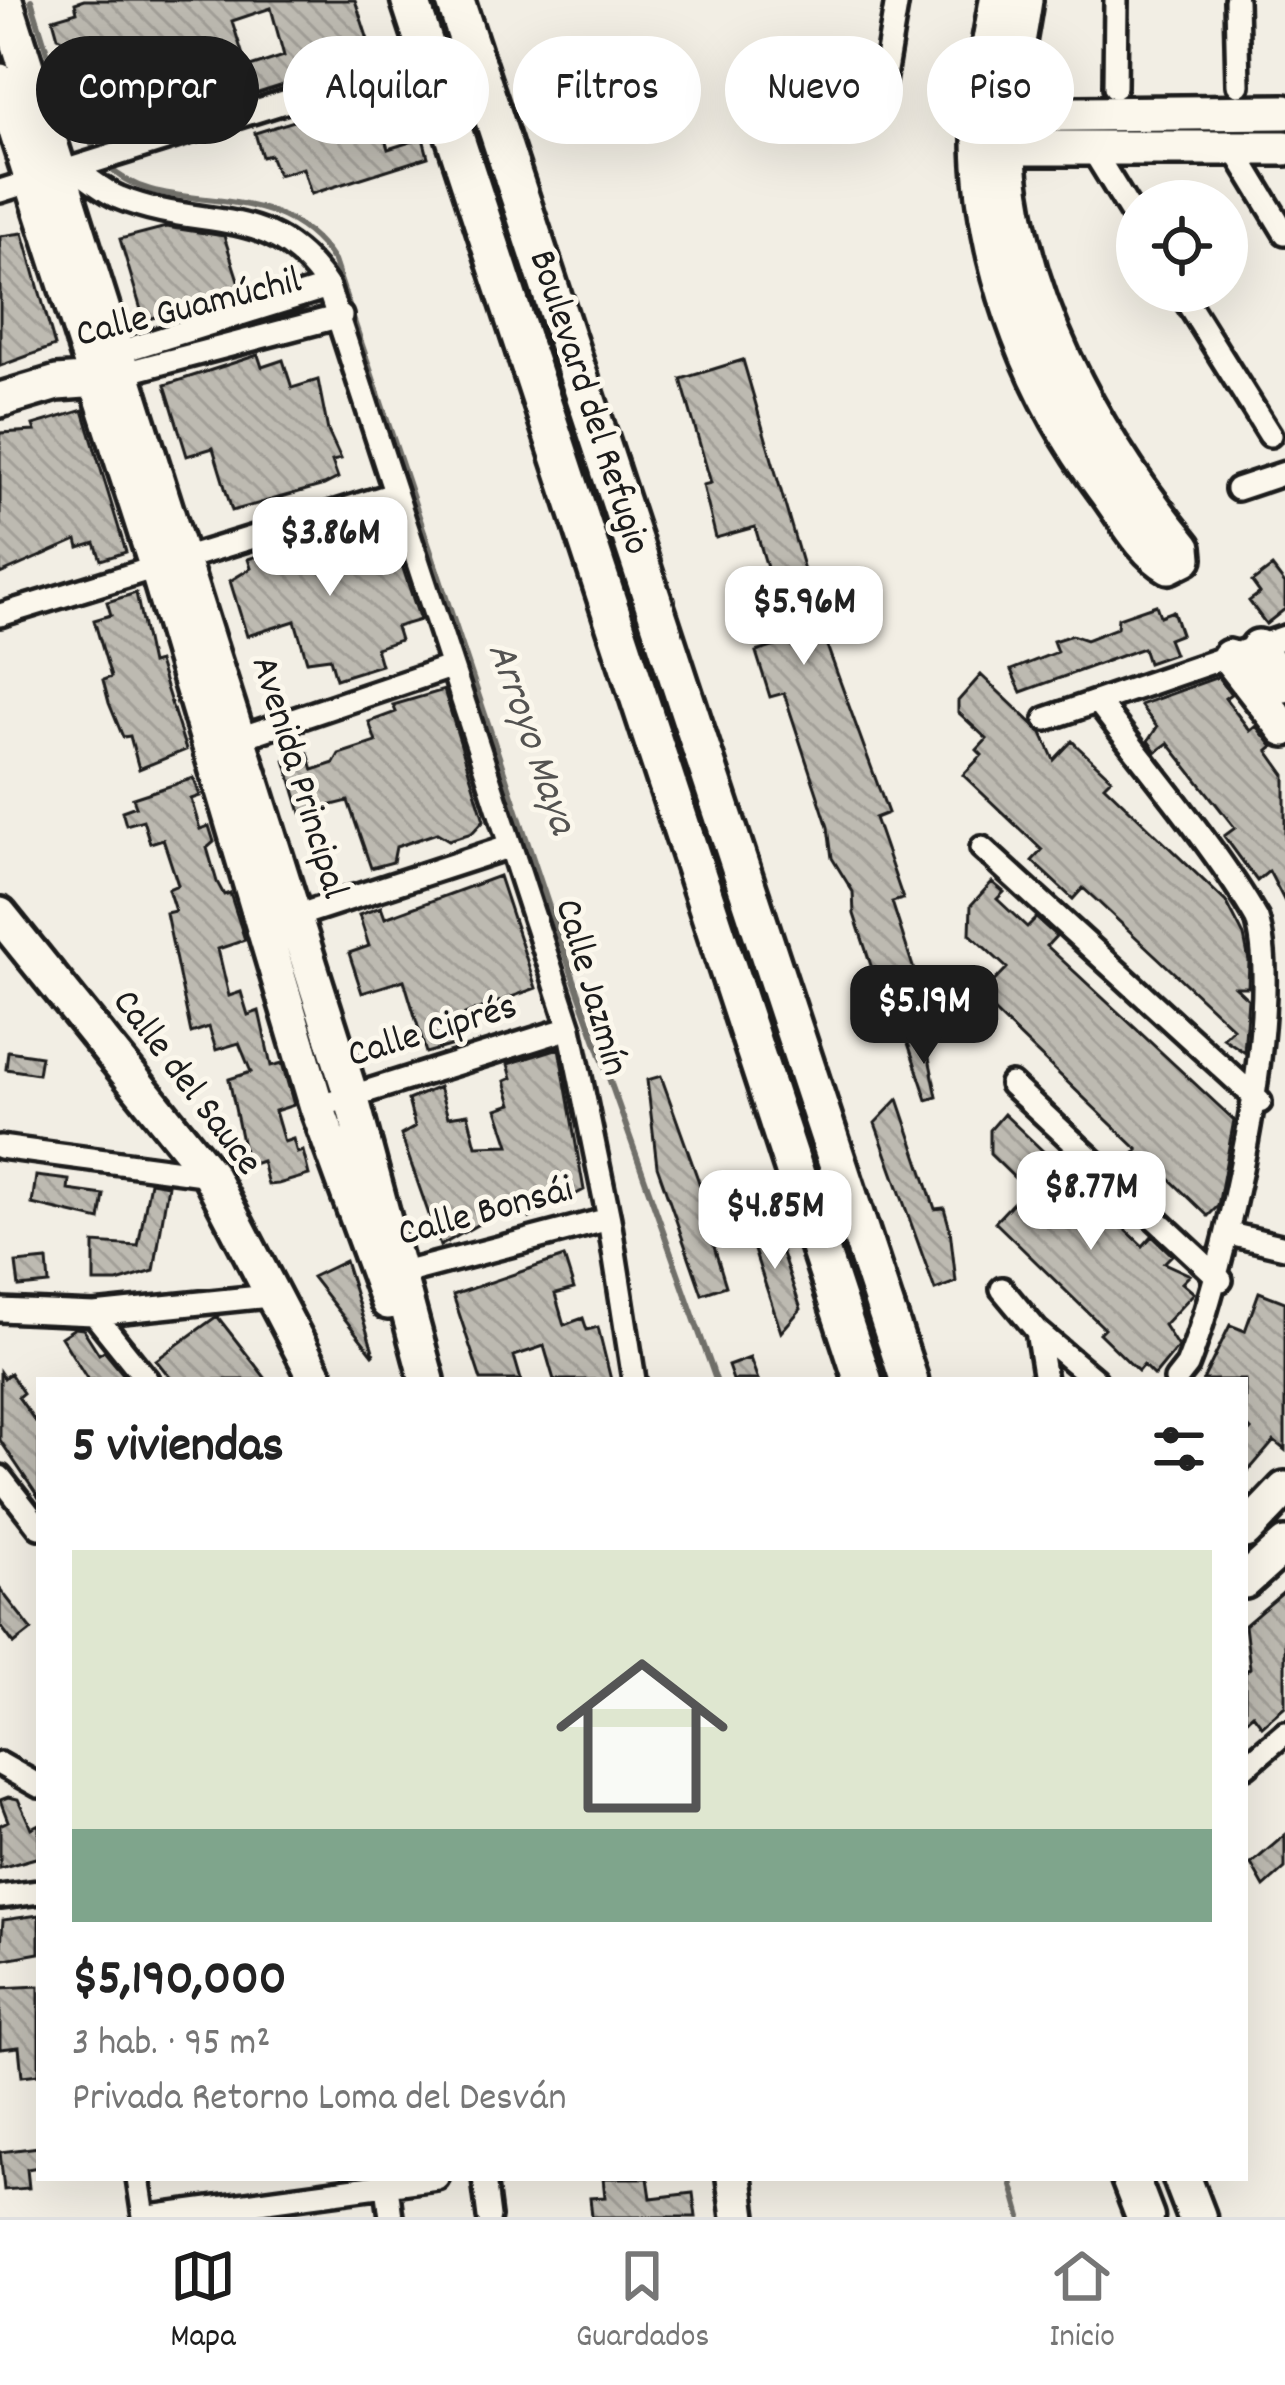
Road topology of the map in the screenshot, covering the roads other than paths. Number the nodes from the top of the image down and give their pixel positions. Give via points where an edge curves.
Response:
1 (5, 0) edge
2 (410, 0) edge
3 (455, 0) edge
4 (897, 0) edge
5 (997, 0) edge
6 (1024, 0) edge
7 (1116, 0) edge
8 (1237, 0) edge
9 (891, 36) edge
10 (996, 36) edge
11 (1016, 36) edge
12 (0, 81) edge
13 (1238, 86) dead end
14 (1115, 87) dead end
15 (283, 103) edge
16 (1285, 112) edge
17 (1074, 127) edge
18 (994, 132) joint
19 (1063, 144) edge
20 (1285, 148) edge
21 (1092, 149) junction
22 (1234, 149) junction
23 (63, 171) junction
24 (1116, 187) edge
25 (0, 191) edge
26 (1285, 233) edge
27 (328, 286) junction
28 (1193, 312) edge
29 (341, 316) junction
30 (108, 366) junction
31 (0, 400) edge
32 (1270, 435) dead end
33 (1285, 473) edge
34 (1238, 489) dead end
35 (394, 494) junction
36 (170, 560) junction
37 (0, 615) edge
38 (1258, 647) edge
39 (450, 668) junction
40 (1285, 685) edge
41 (1099, 703) junction
42 (1046, 719) dead end
43 (1285, 729) edge
44 (226, 743) junction
45 (508, 847) junction
46 (982, 848) dead end
47 (0, 915) edge
48 (280, 922) junction
49 (570, 1028) junction
50 (1011, 1084) dead end
51 (351, 1096) junction
52 (1260, 1102) junction
53 (317, 1107) junction
54 (0, 1147) edge
55 (210, 1175) junction
56 (609, 1220) junction
57 (1234, 1235) junction
58 (1285, 1247) edge
59 (392, 1276) junction
60 (1222, 1280) junction
61 (1003, 1289) dead end
62 (269, 1296) junction
63 (0, 1310) edge
64 (94, 1314) junction
65 (1037, 1331) junction
66 (145, 1377) edge
67 (315, 1377) edge
68 (409, 1377) edge
69 (426, 1377) edge
70 (634, 1377) edge
71 (862, 1377) edge
72 (908, 1377) edge
73 (1045, 1377) edge
74 (1091, 1377) edge
75 (1178, 1377) edge
76 (0, 1477) edge
77 (1285, 1489) edge
78 (36, 1523) edge
79 (1248, 1528) edge
80 (1285, 1545) edge
81 (1248, 1578) edge
82 (1285, 1733) edge
83 (0, 1764) edge
84 (1248, 1764) edge
85 (36, 1784) edge
86 (36, 1892) edge
87 (0, 1897) edge
88 (139, 2181) edge
89 (386, 2181) edge
90 (484, 2181) edge
91 (734, 2181) edge
92 (1131, 2181) edge
93 (1183, 2181) edge
94 (225, 2211) edge
95 (147, 2217) edge
96 (391, 2217) edge
97 (489, 2217) edge
98 (740, 2217) edge
99 (1145, 2217) edge
100 (1197, 2217) edge

1 - 23 street, Avenida Principal
2 - 71 main road, Boulevard del Refugio
3 - 72 main road, Boulevard del Refugio
4 - 9 street
5 - 10 street
6 - 11 street
7 - 14 street
8 - 13 street
12 - 23 street, Avenida Principal
15 - 23 street
16 - 17 street
18 - 18 street via 992,238 1015,330 1080,458 1159,561 1179,563 1184,547 1120,462 1035,299
19 - 21 street
20 - 22 street
21 - 22 street
21 - 24 street
22 - 26 street
23 - 25 street
23 - 27 street, Calle Jazmín via 119,198 276,232
23 - 30 street, Avenida Principal
27 - 29 street, Calle Jazmín
27 - 30 street, Calle Guamúchil
28 - 32 street
29 - 30 street, Calle Guamúchil
29 - 35 street, Calle Jazmín
30 - 31 street, Calle Guamúchil
30 - 36 street, Avenida Principal
33 - 34 street
35 - 36 street
35 - 39 street, Calle Jazmín
36 - 37 street
36 - 44 street, Avenida Principal
38 - 40 street
38 - 41 street
38 - 43 street
39 - 44 street
39 - 45 street, Calle Jazmín
41 - 42 street
41 - 52 street via 1259,922 1274,1000
44 - 48 street, Avenida Principal
45 - 48 street
45 - 49 street, Calle Jazmín
46 - 52 street
47 - 55 street, Calle del Sauce
48 - 51 street, Avenida Principal
48 - 53 street, Avenida Principal
49 - 51 street, Calle Ciprés
49 - 56 street, Calle Jazmín
50 - 60 street
51 - 53 street, Calle Ciprés
51 - 59 street, Avenida Principal
52 - 57 street
53 - 59 street, Avenida Principal
54 - 55 street
55 - 62 street, Calle del Sauce
56 - 59 street, Calle Bonsái
56 - 70 street, Calle Jazmín
57 - 58 street
57 - 60 street
59 - 68 street, Avenida Principal
59 - 69 street, Avenida Principal
60 - 75 street
61 - 65 street
62 - 64 street
62 - 67 street, Calle del Sauce
63 - 64 street
64 - 66 street
65 - 73 street
65 - 74 street
76 - 78 street
77 - 79 street
80 - 81 street
82 - 84 street
83 - 85 street
86 - 87 street
88 - 95 street
89 - 94 street
89 - 96 street
90 - 97 street
91 - 98 street
92 - 99 main road
93 - 100 main road
94 - 95 street

